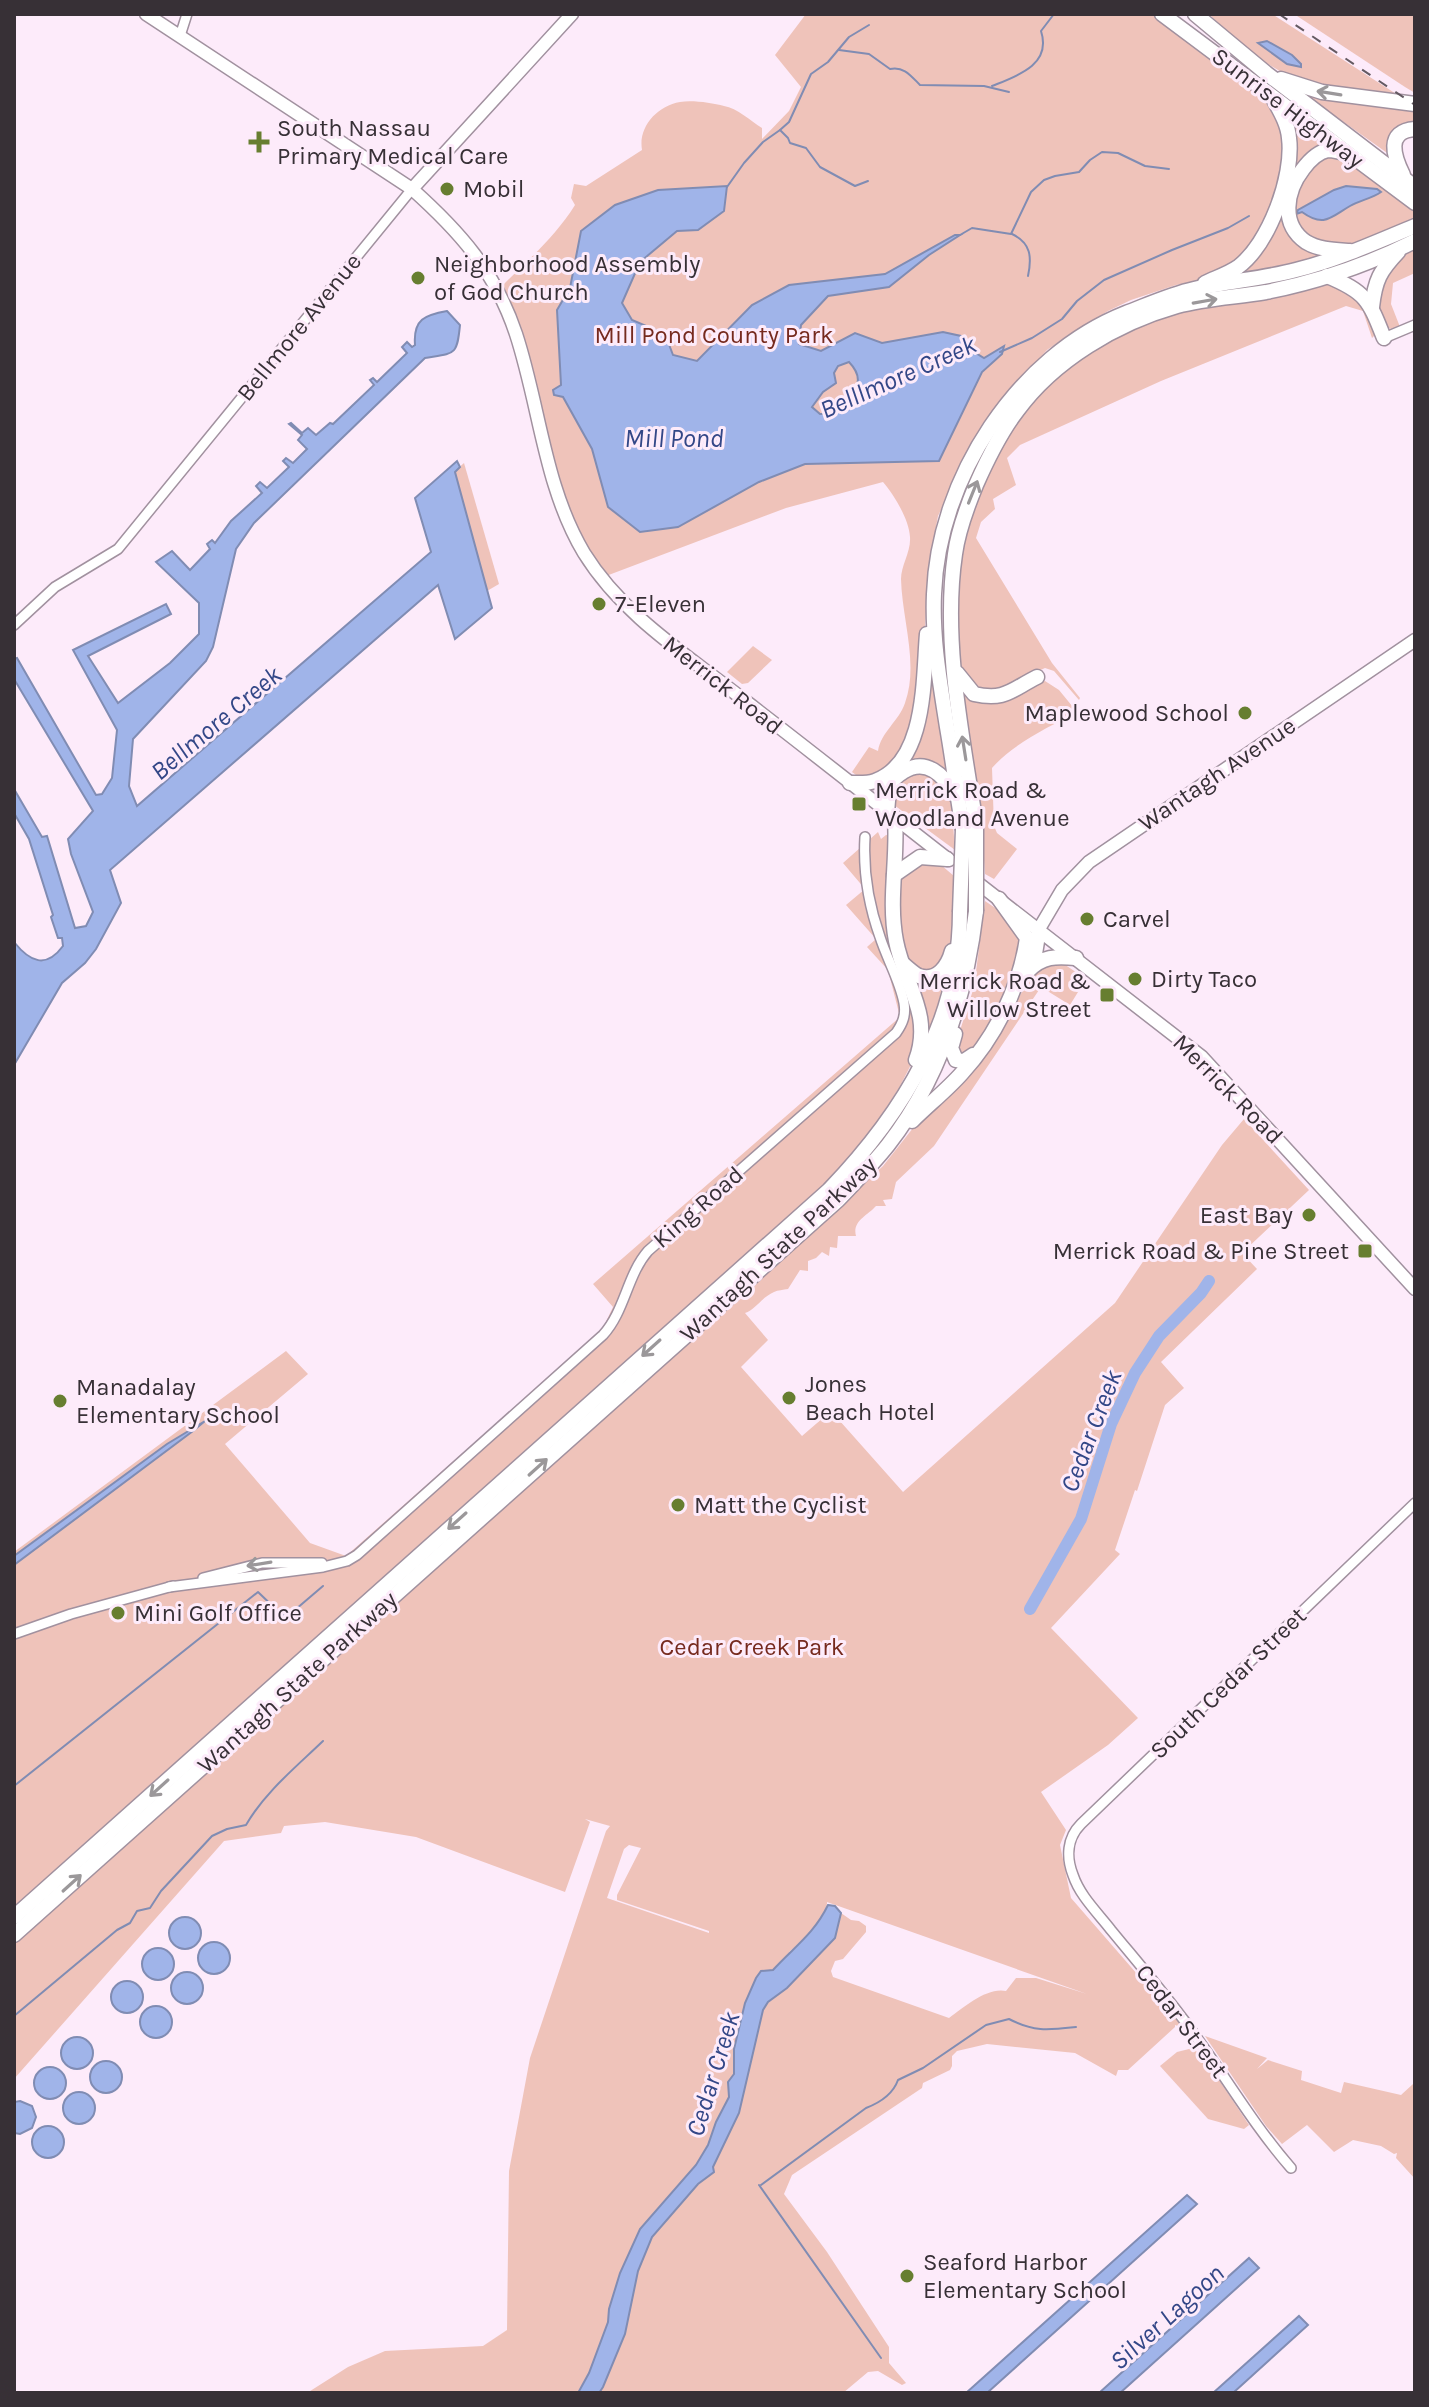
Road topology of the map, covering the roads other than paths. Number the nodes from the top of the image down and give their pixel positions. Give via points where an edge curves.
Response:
1 (146, 14) edge
2 (187, 14) edge
3 (572, 14) edge
4 (1162, 14) edge
5 (1177, 14) edge
6 (1195, 14) edge
7 (1203, 14) edge
8 (1213, 29) junction
9 (180, 36) junction
10 (1231, 44) junction
11 (1266, 73) junction
12 (1271, 95) junction
13 (1415, 104) edge
14 (1415, 129) edge
15 (1356, 158) junction
16 (412, 189) junction
17 (1412, 192) edge
18 (1415, 226) edge
19 (1409, 244) edge
20 (1354, 251) junction
21 (1327, 276) junction
22 (1192, 289) junction
23 (1372, 307) junction
24 (1415, 325) edge
25 (1384, 338) joint
26 (934, 594) junction
27 (14, 625) edge
28 (1415, 640) edge
29 (955, 670) junction
30 (1037, 677) dead end
31 (850, 783) junction
32 (958, 801) junction
33 (891, 815) junction
34 (970, 827) junction
35 (865, 837) dead end
36 (947, 859) junction
37 (894, 875) junction
38 (999, 899) junction
39 (960, 912) junction
40 (1039, 929) junction
41 (1076, 958) junction
42 (969, 961) junction
43 (903, 964) junction
44 (1025, 974) junction
45 (1012, 994) junction
46 (980, 1050) junction
47 (883, 1140) junction
48 (1415, 1289) edge
49 (1415, 1503) edge
50 (14, 1634) edge
51 (1072, 1874) joint
52 (14, 1917) edge
53 (14, 1935) edge
54 (1291, 2168) dead end

1 - 9 main road, Merrick Road
2 - 9 street
3 - 16 main road, Bellmore Avenue
4 - 12 highway, Sunrise Highway
5 - 10 highway
6 - 8 highway, Sunrise Highway
7 - 8 highway
8 - 10 highway, Sunrise Highway
9 - 16 main road, Merrick Road
10 - 11 highway, Sunrise Highway
13 -> 11 highway via 1322,92
11 - 17 highway, Sunrise Highway
12 - 15 highway, Sunrise Highway
12 - 22 highway via 1290,141 1278,205 1249,257
14 - 17 highway via 1397,136 1394,144 1394,157
15 - 17 highway, Sunrise Highway
15 - 20 highway via 1329,150 1317,154 1295,178 1288,204 1295,231 1307,243
16 - 27 street, Bellmore Avenue via 118,549 55,587
16 - 31 main road, Merrick Road via 452,225 497,289 517,337 558,500 587,557 631,610 675,649
18 - 20 highway, Wantagh State Parkway
19 - 21 highway, Wantagh State Parkway
19 - 23 highway via 1378,274
20 - 22 highway, Wantagh State Parkway via 1246,282
21 - 23 highway via 1357,289
29 -> 21 highway, Wantagh State Parkway via 951,597 964,515 987,460 1036,388 1098,340 1147,317 1177,306
22 - 26 highway, Wantagh State Parkway via 1122,314 1079,337 1013,393 959,484 941,532
23 - 25 highway
24 - 25 street
26 - 31 highway via 921,707 909,745 881,778
26 - 32 highway, Wantagh State Parkway via 934,647
28 - 40 main road, Wantagh Avenue via 1101,853 1062,890
29 - 30 highway via 974,694 988,697
34 -> 29 highway, Wantagh State Parkway
31 - 33 main road, Merrick Road
32 - 33 highway via 941,775 914,767 891,784
32 - 34 highway, Wantagh State Parkway
33 - 36 main road, Merrick Road
33 - 37 highway via 897,837
34 - 39 highway, Wantagh State Parkway, bridge
34 - 42 highway, Wantagh State Parkway, bridge via 976,911
35 - 50 street, King Road via 869,892 904,1002 902,1024 648,1251 603,1335 347,1561 262,1563
36 - 37 highway via 920,857
36 - 38 main road, Merrick Road
37 - 43 highway via 892,915
38 - 40 main road, Merrick Road
38 - 45 highway via 1027,938
39 - 43 highway via 946,968 920,976
39 - 47 highway, Wantagh State Parkway via 960,945 944,1011
40 - 41 main road, Merrick Road
40 - 44 highway
41 - 44 highway via 1046,958
41 - 48 main road, Merrick Road via 1202,1057
42 - 46 highway via 951,1048 960,1062
42 - 47 highway, Wantagh State Parkway via 944,1049 922,1093
43 - 47 highway via 918,1004 922,1035
44 - 45 highway
45 - 46 highway
46 - 47 highway via 959,1077
47 -> 52 highway, Wantagh State Parkway
53 -> 47 highway, Wantagh State Parkway via 838,1200
49 - 51 street, South Cedar Street via 1073,1832 1068,1853
51 - 54 street, Cedar Street via 1084,1897 1181,2016

